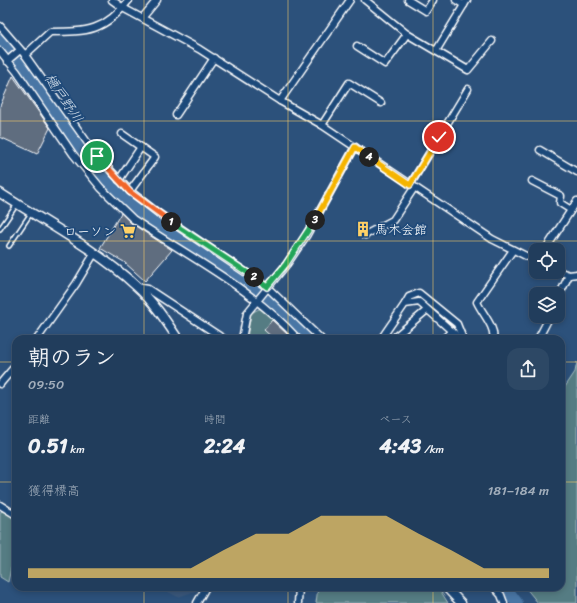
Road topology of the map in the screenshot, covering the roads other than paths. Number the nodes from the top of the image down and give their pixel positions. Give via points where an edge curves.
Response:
1 (112, 0) edge
2 (129, 0) edge
3 (157, 0) edge
4 (350, 0) edge
5 (365, 0) edge
6 (408, 0) edge
7 (433, 0) edge
8 (456, 0) edge
9 (465, 3) edge
10 (123, 8) junction
11 (143, 17) junction
12 (0, 26) edge
13 (407, 34) junction
14 (492, 41) dead end
15 (357, 46) dead end
16 (0, 51) edge
17 (436, 51) junction
18 (22, 53) junction
19 (214, 58) junction
20 (7, 60) junction
21 (468, 89) dead end
22 (280, 101) junction
23 (381, 103) dead end
24 (176, 115) dead end
25 (322, 125) junction
26 (122, 134) dead end
27 (141, 147) junction
28 (355, 147) junction
29 (540, 150) dead end
30 (577, 172) edge
31 (119, 180) junction
32 (532, 181) dead end
33 (412, 187) junction
34 (130, 192) junction
35 (1, 195) edge
36 (577, 201) edge
37 (17, 204) junction
38 (571, 210) junction
39 (31, 213) junction
40 (0, 229) edge
41 (365, 235) dead end
42 (550, 243) edge
43 (9, 246) dead end
44 (513, 250) junction
45 (94, 254) junction
46 (529, 258) edge
47 (565, 274) edge
48 (577, 274) edge
49 (569, 275) junction
50 (137, 287) junction
51 (267, 287) junction
52 (563, 287) edge
53 (256, 302) junction
54 (405, 304) junction
55 (427, 310) junction
56 (546, 323) edge
57 (389, 327) junction
58 (452, 331) junction
59 (40, 335) edge
60 (175, 335) edge
61 (218, 335) edge
62 (243, 335) edge
63 (294, 335) edge
64 (317, 335) edge
65 (384, 335) edge
66 (395, 335) edge
67 (400, 335) edge
68 (448, 335) edge
69 (454, 335) edge
70 (461, 335) edge
71 (493, 335) edge
72 (540, 335) edge
73 (12, 370) edge
74 (0, 384) edge
75 (0, 505) edge
76 (12, 512) edge
77 (204, 591) edge
78 (299, 591) edge
79 (450, 591) edge
80 (498, 591) edge
81 (197, 603) edge
82 (298, 603) edge
83 (461, 603) edge
84 (504, 603) edge

1 - 10 street
2 - 10 street
3 - 11 street
4 - 22 street
5 - 13 street
6 - 7 street via 426,11
8 - 9 street
9 - 17 street
10 - 11 street
10 - 18 street via 111,20 87,31 50,32
11 - 19 street
12 - 18 street
13 - 15 street via 385,64
13 - 17 street
14 - 17 street via 468,70
16 - 20 street
18 - 20 street
18 - 31 street via 97,156
19 - 22 street
19 - 24 street
20 - 53 street via 73,154 118,206 133,219 224,277
21 - 33 street
22 - 25 street
23 - 25 street via 349,83
25 - 28 street
26 - 27 street
27 - 31 street
27 - 34 street via 155,157
28 - 33 street
28 - 51 street via 306,236
29 - 30 street
31 - 34 street
32 - 38 street via 561,196 560,203
33 - 41 street via 393,220
33 - 44 street
34 - 51 street
35 - 37 main road
36 - 38 street
37 - 39 main road
37 - 40 lane
38 - 42 street
39 - 43 lane
39 - 45 main road
44 - 46 street
44 - 71 street via 477,302 493,330
45 - 50 main road
45 - 59 street
47 - 49 street
48 - 49 street
49 - 52 street
50 - 60 main road
50 - 61 street via 148,289
51 - 53 street
51 - 64 street
53 - 62 street via 247,313
53 - 63 street
54 - 55 street via 419,302
54 - 57 street
54 - 70 street via 409,297 419,293 457,324
55 - 58 street
55 - 67 street
56 - 72 street
57 - 65 street
57 - 66 street
58 - 68 street
58 - 69 street
73 - 74 street
75 - 76 street
77 - 81 street
78 - 82 street
79 - 83 main road
80 - 84 street

